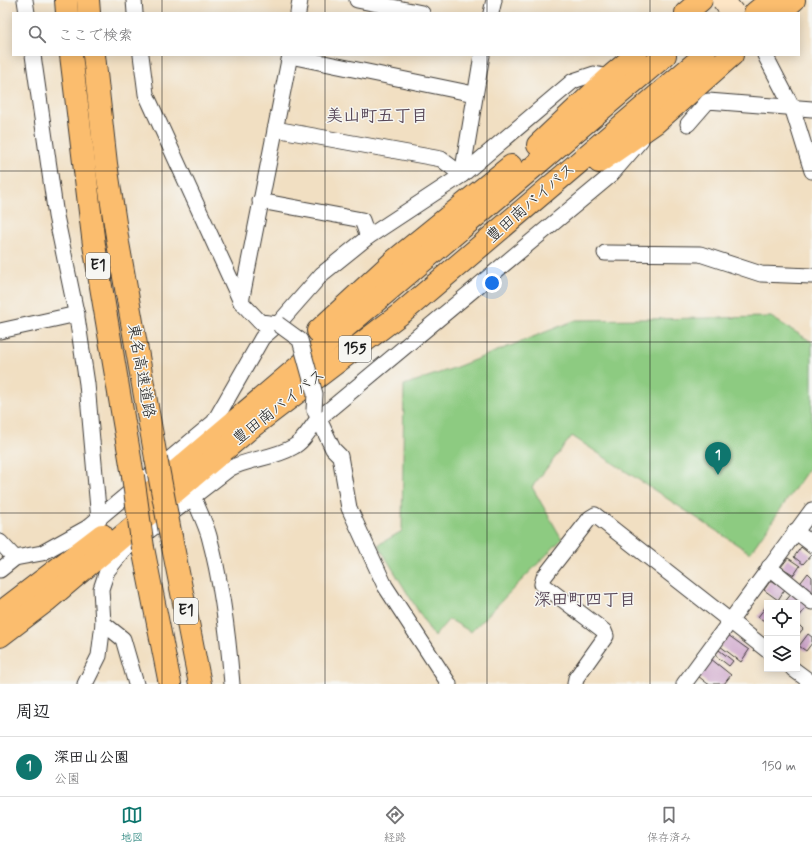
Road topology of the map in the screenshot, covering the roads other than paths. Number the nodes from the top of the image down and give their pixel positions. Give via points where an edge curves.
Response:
1 (25, 0) edge
2 (66, 0) edge
3 (88, 0) edge
4 (134, 0) edge
5 (300, 0) edge
6 (357, 0) edge
7 (494, 0) edge
8 (701, 0) edge
9 (723, 0) edge
10 (732, 0) edge
11 (771, 0) edge
12 (794, 0) edge
13 (27, 12) edge
14 (67, 12) edge
15 (89, 12) edge
16 (135, 12) edge
17 (298, 12) edge
18 (417, 12) edge
19 (491, 12) edge
20 (687, 12) edge
21 (717, 12) edge
22 (732, 12) edge
23 (757, 12) edge
24 (780, 12) edge
25 (33, 56) edge
26 (71, 56) edge
27 (94, 56) edge
28 (141, 56) edge
29 (290, 56) edge
30 (482, 56) edge
31 (635, 56) edge
32 (664, 56) edge
33 (704, 56) edge
34 (731, 56) edge
35 (766, 56) edge
36 (610, 77) junction
37 (474, 94) junction
38 (792, 107) junction
39 (812, 109) edge
40 (655, 123) junction
41 (688, 124) dead end
42 (275, 129) junction
43 (812, 171) edge
44 (462, 175) junction
45 (260, 201) junction
46 (368, 237) junction
47 (605, 253) dead end
48 (812, 276) edge
49 (241, 302) junction
50 (77, 314) junction
51 (278, 324) junction
52 (0, 331) edge
53 (304, 388) junction
54 (258, 402) junction
55 (316, 415) junction
56 (193, 496) junction
57 (812, 510) edge
58 (99, 520) junction
59 (795, 531) junction
60 (0, 542) edge
61 (812, 544) edge
62 (15, 558) junction
63 (769, 567) junction
64 (0, 570) edge
65 (812, 602) edge
66 (0, 613) edge
67 (730, 622) junction
68 (103, 624) junction
69 (0, 636) edge
70 (764, 648) edge
71 (797, 672) edge
72 (812, 683) edge
73 (85, 684) edge
74 (136, 684) edge
75 (170, 684) edge
76 (200, 684) edge
77 (232, 684) edge
78 (449, 684) edge
79 (574, 684) edge
80 (684, 684) edge

1 - 13 street
2 - 14 highway
3 - 15 highway
4 - 16 street
5 - 17 street
6 - 18 street
7 - 19 street
8 - 20 highway
9 - 22 main road, bridge
10 - 21 highway
11 - 23 highway
12 - 24 highway
25 - 50 street via 56,216
26 - 75 highway, 東名高速道路 / E1, bridge via 94,245 143,548
27 - 76 highway, 東名高速道路 / E1, bridge via 118,243
28 - 49 street via 146,94
29 - 37 street
29 - 42 street
30 - 37 street
31 - 36 highway, 155
32 - 54 highway, 豊田南バイパス / 155
33 - 53 highway, 豊田南バイパス / 155 via 403,312
34 - 40 highway, 155
35 - 38 street
36 - 44 street via 594,74 573,81
36 - 54 highway, 155 via 540,143 395,260 322,326
37 - 44 street
38 - 39 street
38 - 41 street via 708,101
38 - 43 street
40 - 53 highway, 155 via 604,157 470,271 349,361
40 - 55 street via 610,176
42 - 44 street via 441,160
42 - 45 street
44 - 46 street
45 - 46 street via 362,220
45 - 49 street
46 - 51 street via 322,274
47 - 48 street via 700,254 760,274
49 - 51 street via 260,322
50 - 52 street
50 - 58 street via 88,384
51 - 55 street, bridge via 300,340 315,394
51 - 58 street via 262,338 214,422
53 - 69 highway, 豊田南バイパス / 155 via 249,429 46,601
54 - 66 highway, 豊田南バイパス / 155 via 93,542
55 - 56 street via 302,440 294,447 242,462
55 - 78 street via 333,449 340,456 349,508 385,586
56 - 68 street via 124,550 107,571 101,589
56 - 77 street via 208,534 216,564
57 - 59 street
58 - 62 street via 42,554
59 - 61 street
59 - 63 street
60 - 62 street
62 - 64 street
63 - 65 street
63 - 67 street
67 - 70 street
67 - 79 street via 595,515 549,571 542,584 604,631 606,636
67 - 80 street
68 - 73 street via 99,656
68 - 74 street via 123,639
71 - 72 street

